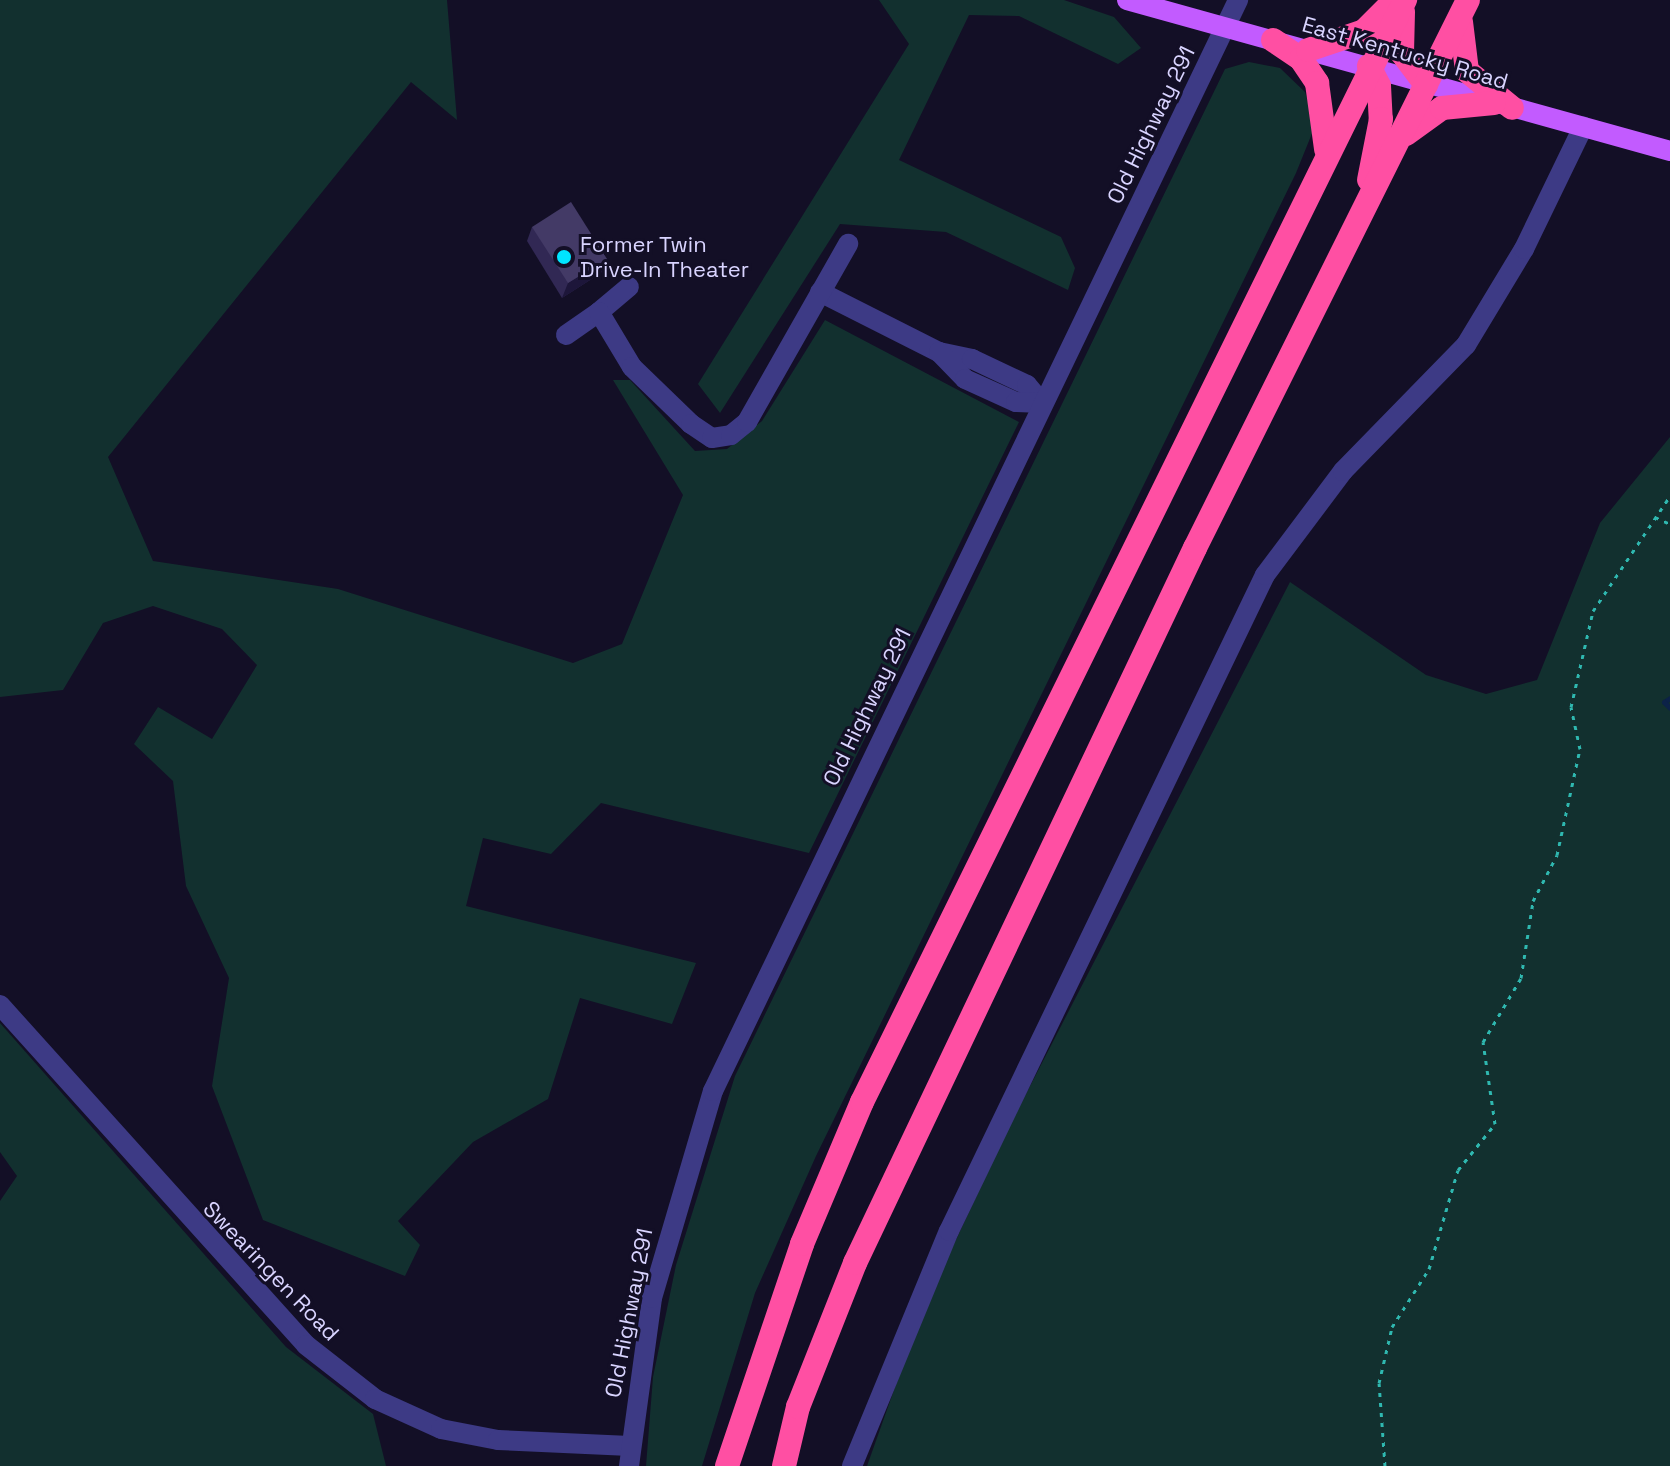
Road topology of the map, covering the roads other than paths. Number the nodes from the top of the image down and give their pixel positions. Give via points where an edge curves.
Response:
1 (1127, 0) edge
2 (1238, 0) edge
3 (1395, 0) edge
4 (1406, 0) edge
5 (1465, 7) edge
6 (1225, 27) junction
7 (1273, 40) junction
8 (1308, 50) junction
9 (1369, 66) junction
10 (1426, 85) junction
11 (1503, 106) junction
12 (1583, 127) junction
13 (1398, 141) junction
14 (1670, 151) edge
15 (1325, 154) junction
16 (1361, 216) junction
17 (848, 244) dead end
18 (629, 287) dead end
19 (820, 292) junction
20 (599, 312) junction
21 (566, 335) dead end
22 (1042, 403) junction
23 (0, 1005) edge
24 (630, 1456) edge
25 (727, 1466) edge
26 (784, 1466) edge
27 (852, 1466) edge

1 - 6 main road, East Kentucky Road
2 - 6 street, Old Highway 291
3 - 8 highway via 1364,31
4 - 9 highway
4 - 10 highway via 1402,53
5 - 10 highway
5 - 11 highway via 1467,71
6 - 7 main road, East Kentucky Road
6 - 22 street, Old Highway 291
7 - 8 main road, East Kentucky Road
7 - 15 highway via 1301,59 1317,83
8 - 9 main road, East Kentucky Road
9 - 10 main road, East Kentucky Road
9 - 15 highway
9 - 16 highway via 1379,86 1381,119
10 - 11 main road, East Kentucky Road
10 - 13 highway
11 - 12 main road, East Kentucky Road
11 - 13 highway via 1442,108
12 - 14 main road, East Kentucky Road
12 - 27 street via 1524,249 1466,345 1343,471 1265,575 924,1284
13 - 16 highway
15 - 25 highway via 862,1102 802,1244
16 - 26 highway via 855,1263 798,1407
17 - 19 street
18 - 20 street
19 - 20 street via 747,422 712,438 632,367
19 - 22 street via 939,352 972,359 1027,385
20 - 21 street
22 - 24 street, Old Highway 291 via 713,1091 652,1298
23 - 24 street, Swearingen Road via 306,1345 375,1399 441,1429

